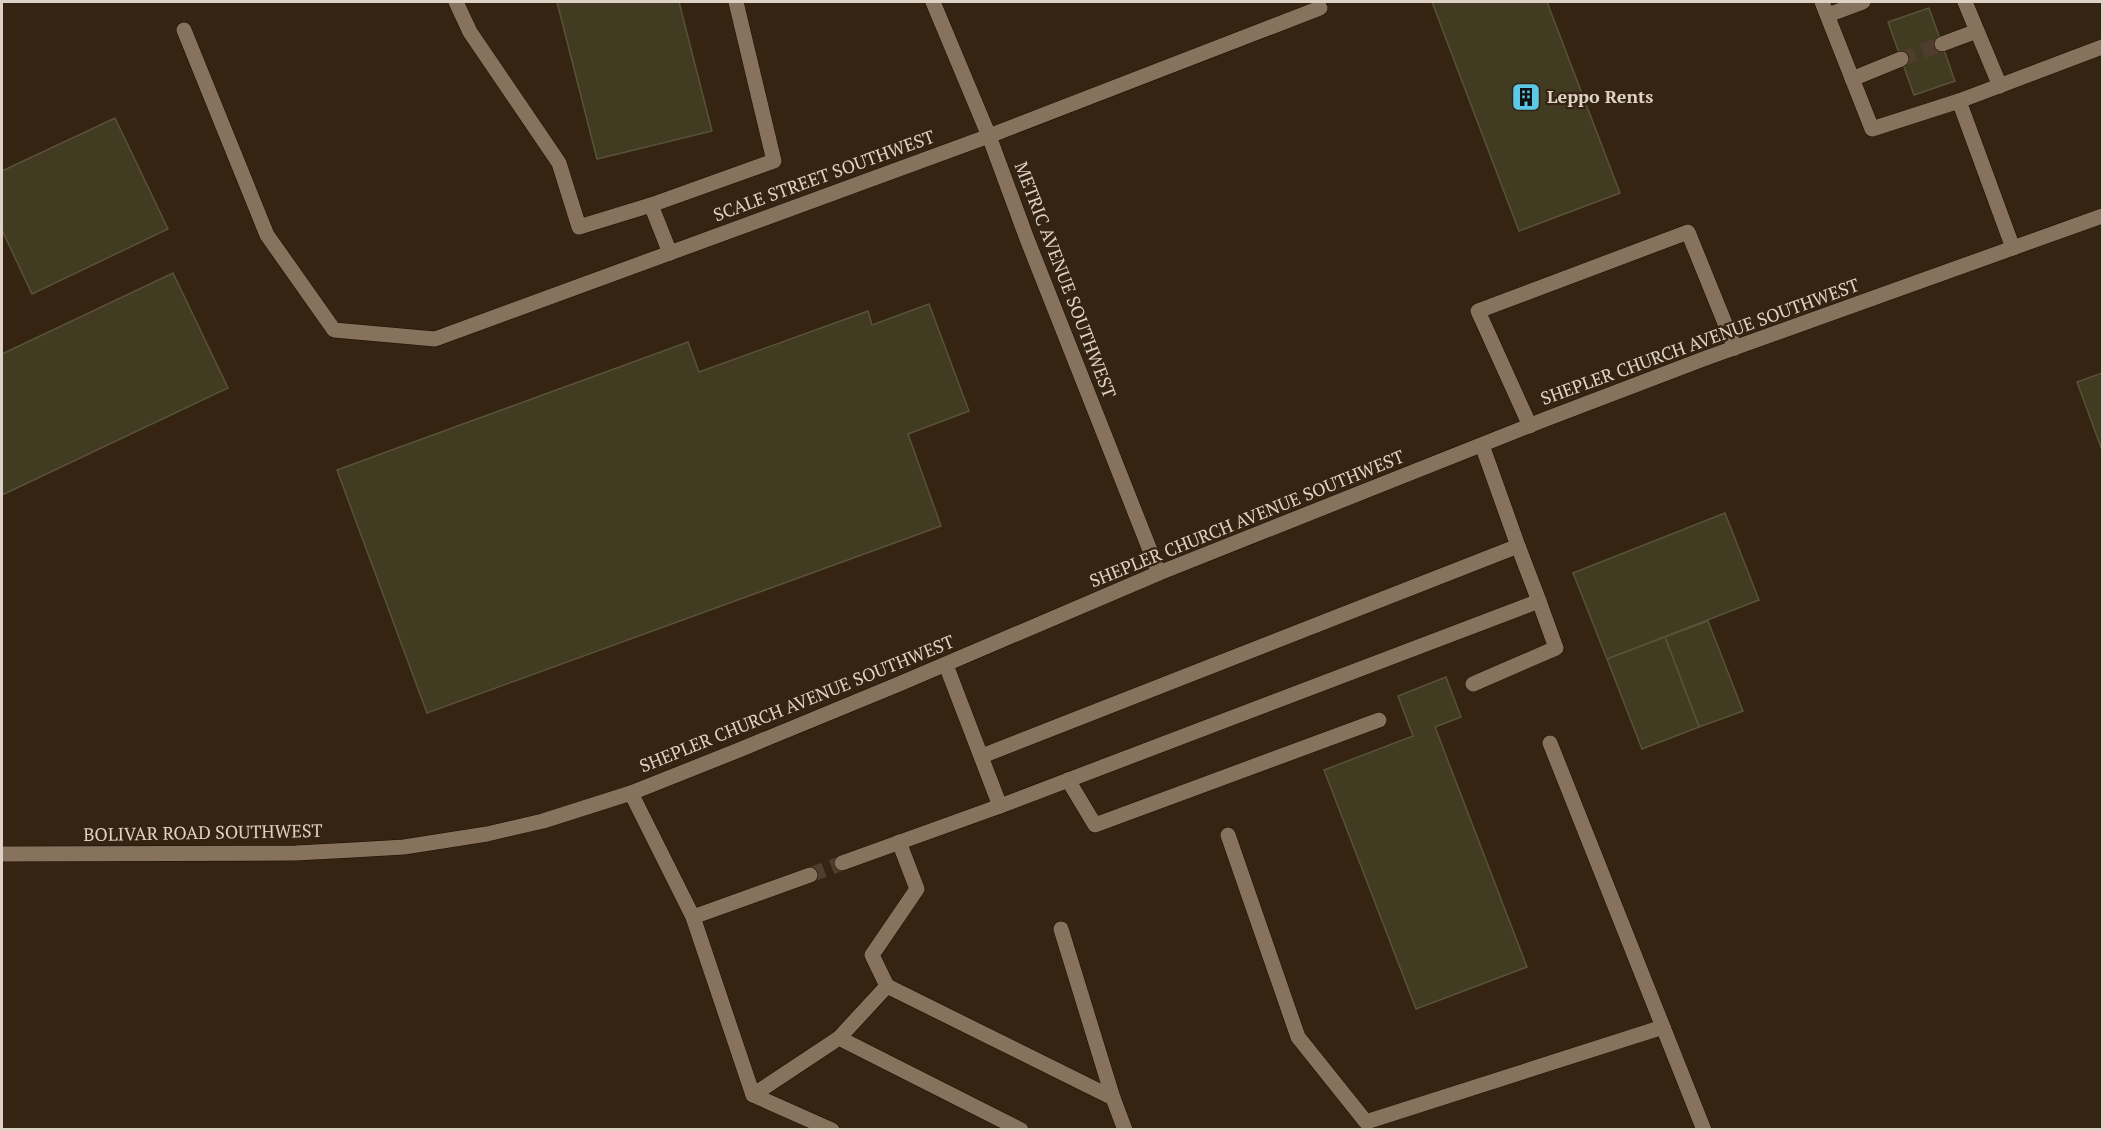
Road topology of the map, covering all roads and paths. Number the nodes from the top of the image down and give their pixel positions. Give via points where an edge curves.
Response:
1 (456, 2) edge
2 (736, 2) edge
3 (933, 2) edge
4 (1863, 2) edge
5 (1965, 2) edge
6 (1320, 8) dead end
7 (1825, 8) edge
8 (184, 30) dead end
9 (1977, 31) junction
10 (1942, 44) tunnel mouth
11 (2103, 47) edge
12 (1900, 59) tunnel mouth
13 (1852, 79) junction
14 (2000, 86) junction
15 (1959, 102) junction
16 (989, 136) junction
17 (651, 205) junction
18 (2103, 216) edge
19 (2013, 248) junction
20 (670, 253) junction
21 (1735, 348) junction
22 (1530, 426) junction
23 (1482, 445) junction
24 (1518, 546) junction
25 (1159, 573) junction
26 (1539, 601) junction
27 (946, 665) junction
28 (1473, 684) dead end
29 (1379, 720) dead end
30 (1550, 743) dead end
31 (982, 756) junction
32 (1068, 780) junction
33 (630, 793) junction
34 (1000, 806) junction
35 (1228, 835) dead end
36 (899, 842) junction
37 (404, 847) joint
38 (2, 854) edge
39 (842, 863) tunnel mouth
40 (810, 875) tunnel mouth
41 (693, 917) junction
42 (1061, 929) dead end
43 (887, 986) junction
44 (1663, 1027) junction
45 (839, 1038) junction
46 (753, 1095) junction
47 (1113, 1098) junction
48 (832, 1130) edge
49 (1021, 1130) edge
50 (1125, 1130) edge
51 (1704, 1130) edge

1 - 17 street via 470,32 560,163 579,227
2 - 17 street via 774,161
3 - 16 street, METRIC AVENUE SOUTHWEST
4 - 7 street
5 - 9 street
6 - 16 street, SCALE STREET SOUTHWEST
7 - 13 street
8 - 20 street, SCALE STREET SOUTHWEST via 267,235 334,330 435,339
9 - 10 street
9 - 14 street
11 - 14 street
12 - 13 street
13 - 15 street via 1872,129
14 - 15 street
15 - 19 street
16 - 20 street, SCALE STREET SOUTHWEST
16 - 25 street, METRIC AVENUE SOUTHWEST
17 - 20 street
18 - 19 street, SHEPLER CHURCH AVENUE SOUTHWEST
19 - 21 street, SHEPLER CHURCH AVENUE SOUTHWEST
21 - 22 street, SHEPLER CHURCH AVENUE SOUTHWEST
21 - 22 street via 1688,232 1478,311
22 - 23 street, SHEPLER CHURCH AVENUE SOUTHWEST
23 - 24 street
23 - 25 street, SHEPLER CHURCH AVENUE SOUTHWEST
24 - 26 street
24 - 31 street
25 - 27 street, SHEPLER CHURCH AVENUE SOUTHWEST
26 - 28 street via 1556,648
26 - 32 street
27 - 31 street
27 - 33 street, SHEPLER CHURCH AVENUE SOUTHWEST
29 - 32 street via 1095,825
30 - 44 street
31 - 34 street
32 - 34 street
33 - 37 street, SHEPLER CHURCH AVENUE SOUTHWEST via 543,821
33 - 41 street
34 - 36 street
35 - 44 street via 1298,1037 1366,1122
36 - 39 street
36 - 43 street via 917,889 872,955
37 - 38 street, BOLIVAR ROAD SOUTHWEST via 296,853
40 - 41 street
41 - 46 street
42 - 47 street
43 - 45 street
43 - 47 street
44 - 51 street
45 - 46 street
45 - 49 street
46 - 48 street
47 - 50 street

